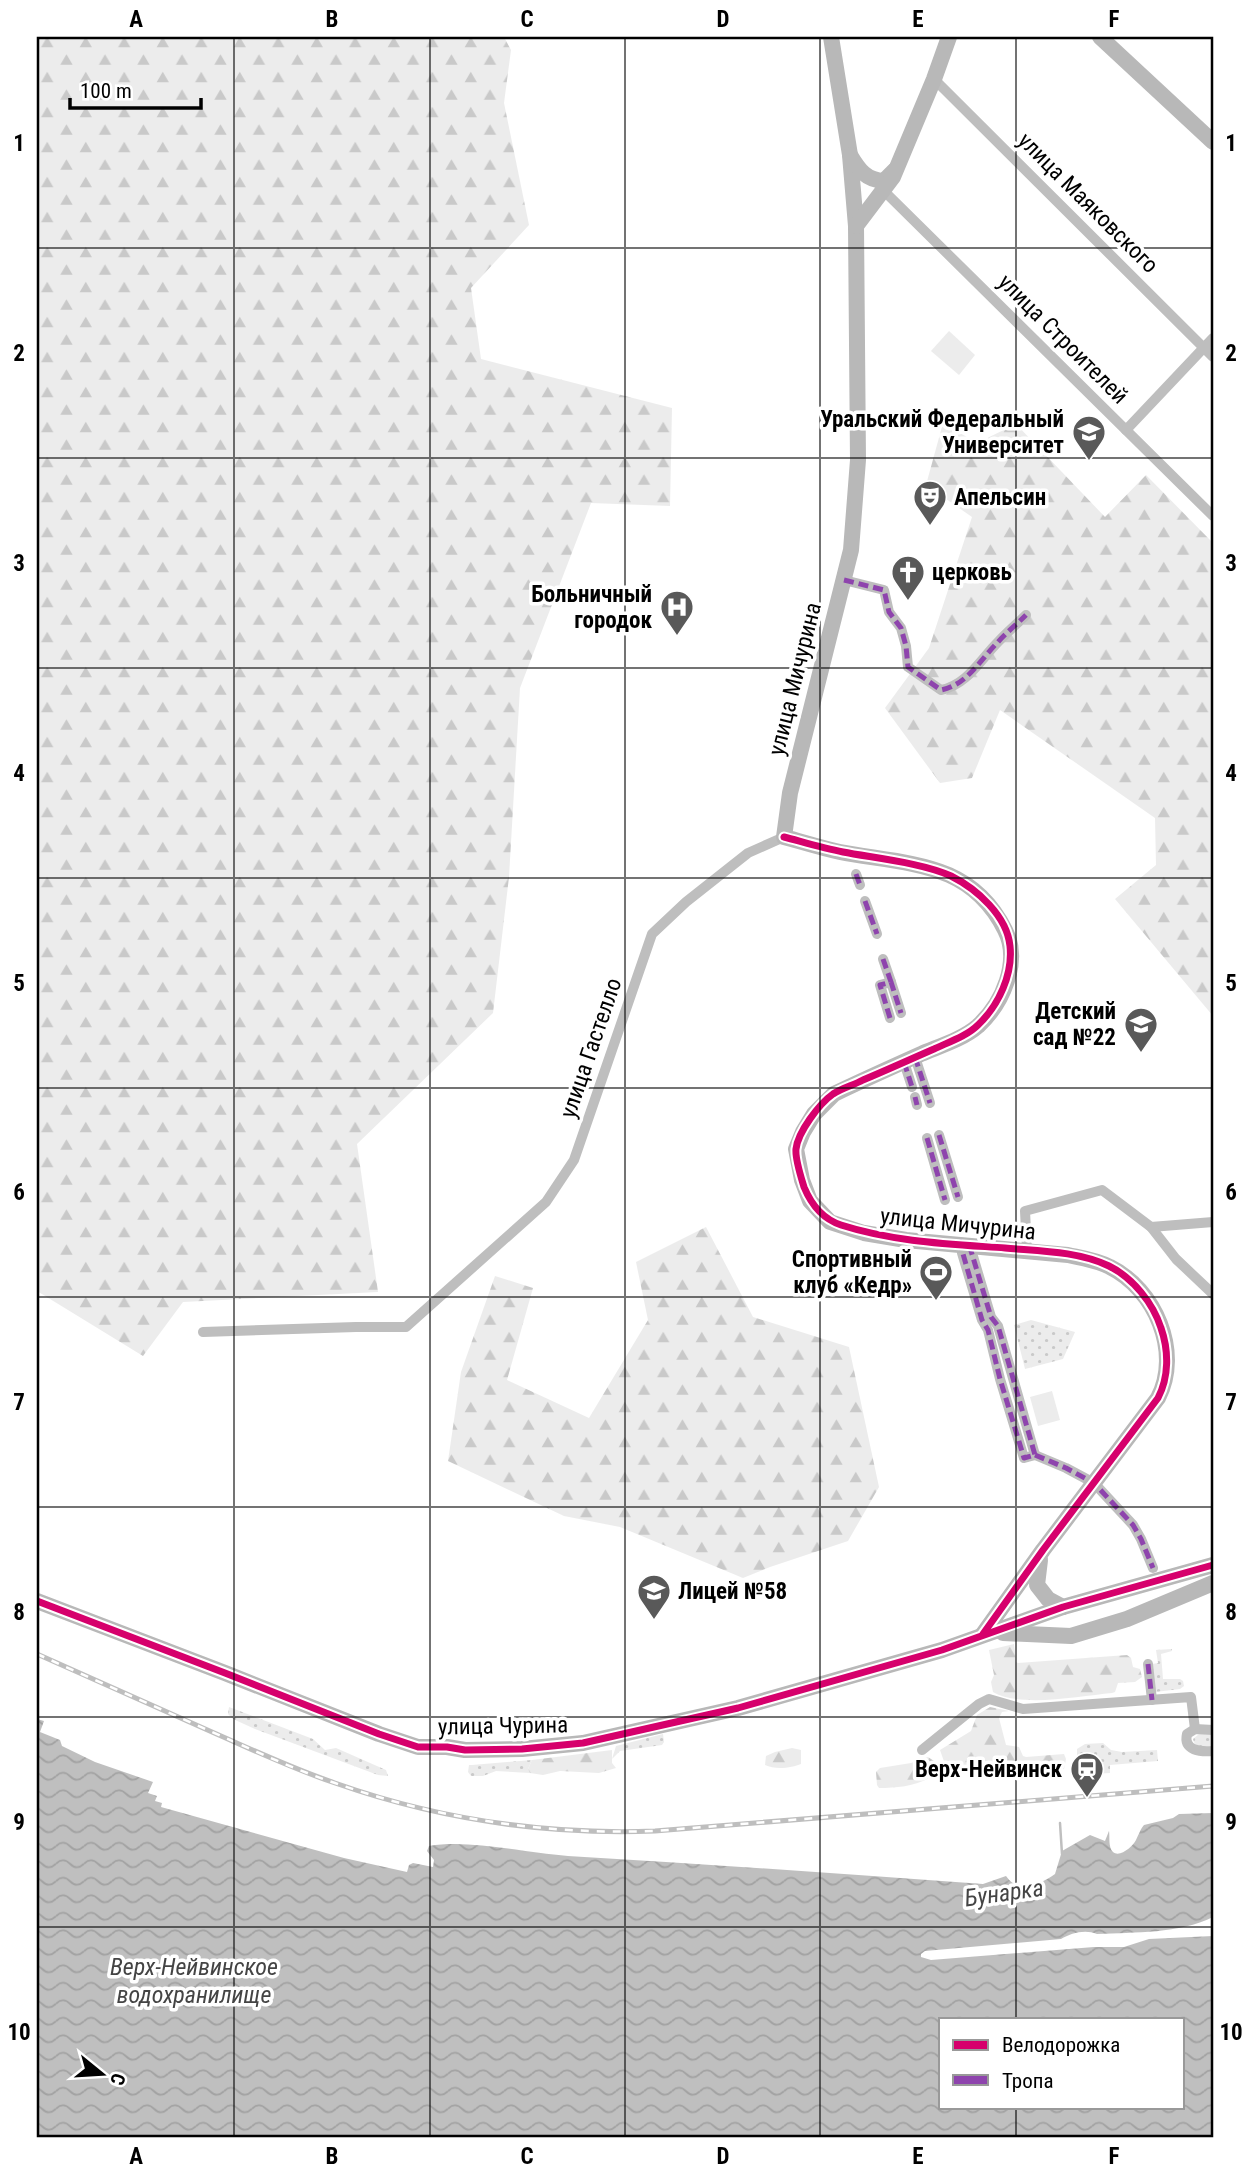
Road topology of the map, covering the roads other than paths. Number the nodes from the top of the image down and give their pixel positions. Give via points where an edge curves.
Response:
1 (831, 37) edge
2 (949, 37) edge
3 (1101, 37) edge
4 (934, 79) junction
5 (1213, 142) edge
6 (850, 155) junction
7 (895, 170) junction
8 (884, 191) junction
9 (856, 226) junction
10 (1213, 338) edge
11 (1204, 348) junction
12 (1213, 357) edge
13 (1126, 430) junction
14 (1213, 516) edge
15 (844, 580) junction
16 (1026, 615) dead end
17 (784, 837) junction
18 (856, 873) dead end
19 (860, 885) dead end
20 (865, 901) dead end
21 (877, 934) dead end
22 (883, 959) dead end
23 (891, 982) junction
24 (901, 1013) dead end
25 (890, 1018) dead end
26 (909, 1060) junction
27 (915, 1096) dead end
28 (930, 1103) dead end
29 (939, 1135) dead end
30 (927, 1138) dead end
31 (958, 1197) dead end
32 (945, 1200) dead end
33 (1213, 1222) edge
34 (1151, 1227) junction
35 (1027, 1250) junction
36 (967, 1253) dead end
37 (1213, 1294) edge
38 (203, 1332) dead end
39 (1094, 1483) junction
40 (1043, 1550) junction
41 (1213, 1565) edge
42 (1153, 1568) dead end
43 (1213, 1583) edge
44 (1014, 1591) junction
45 (37, 1601) edge
46 (1063, 1608) junction
47 (1025, 1620) junction
48 (984, 1634) junction
49 (1046, 1634) junction
50 (1148, 1664) dead end
51 (1152, 1700) junction
52 (1195, 1730) junction
53 (1213, 1730) edge
54 (922, 1750) dead end
55 (1213, 1751) edge

1 - 6 street, улица Мичурина
2 - 4 street
3 - 5 street
4 - 7 street
4 - 11 street, улица Маяковского
6 - 7 street via 872,180 884,181
6 - 9 street, улица Мичурина
7 - 8 street
8 - 9 street
8 - 13 street, улица Строителей
9 - 15 street, улица Мичурина via 858,460
10 - 11 street
11 - 12 street, улица Маяковского
11 - 13 street
13 - 14 street, улица Строителей
15 - 16 street via 884,590 889,612 901,628 908,667 940,690 954,687
15 - 17 street, улица Мичурина via 790,793
17 - 26 street, улица Мичурина via 952,876 998,915 1009,938 1012,961 992,1009 977,1027
17 - 38 street, улица Гастелло via 748,853 653,934 574,1160 546,1202 450,1290 406,1327
18 - 19 street
20 - 21 street
22 - 23 street
23 - 24 street
23 - 25 street via 880,985
26 - 27 street
26 - 28 street
26 - 35 street, улица Мичурина via 834,1094 814,1114 796,1149 810,1201 830,1222 864,1233
29 - 31 street
30 - 32 street
33 - 34 street
34 - 35 street via 1102,1190 1025,1211
34 - 37 street
35 - 39 street, улица Мичурина via 1086,1258 1111,1267 1134,1284 1154,1311 1164,1335 1167,1366 1162,1389
36 - 39 street via 1024,1458 1035,1455
39 - 40 street, улица Мичурина
39 - 42 street via 1133,1525
40 - 44 street, улица Мичурина
40 - 46 street via 1037,1585
41 - 46 street, улица Чурина
43 - 49 street via 1107,1626 1071,1636
44 - 47 street
44 - 48 street, улица Мичурина
45 - 48 street, улица Чурина via 379,1734 418,1747 465,1751 610,1738 738,1709
46 - 47 street, улица Чурина
47 - 48 street, улица Чурина
47 - 49 street
48 - 49 street
50 - 51 street
51 - 52 street via 1191,1697
51 - 54 street via 1020,1709 989,1699
52 - 53 street
52 - 55 street via 1185,1738 1188,1746

